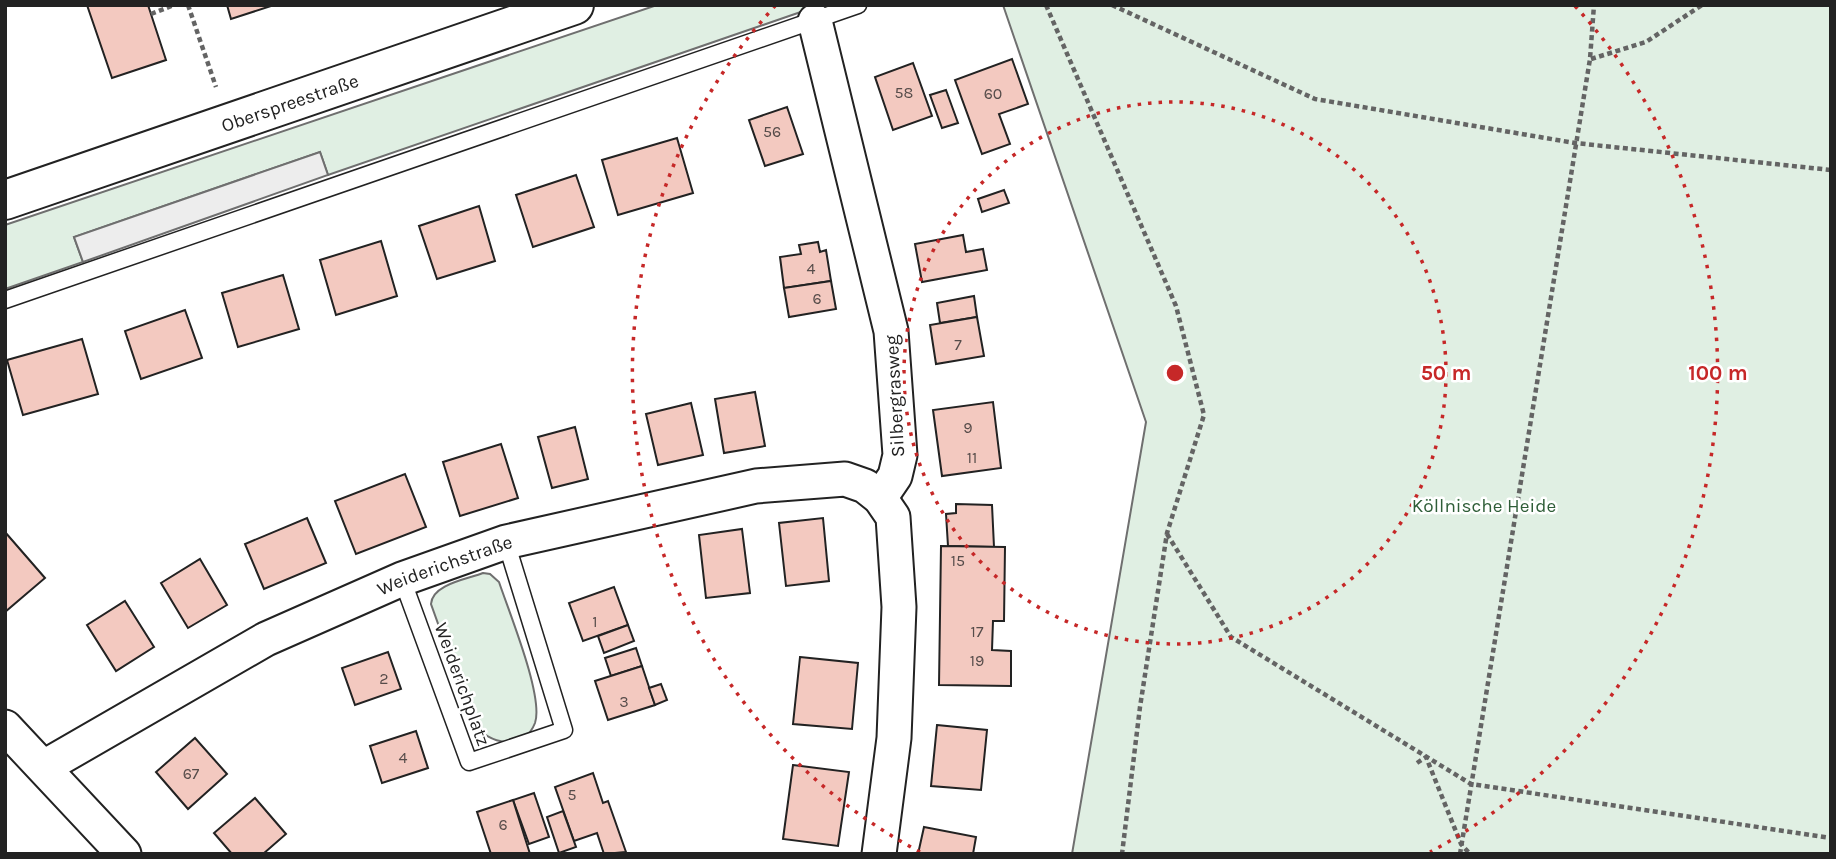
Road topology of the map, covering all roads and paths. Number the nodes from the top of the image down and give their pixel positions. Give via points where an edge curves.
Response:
1 (174, 5) edge
2 (188, 5) edge
3 (574, 5) edge
4 (858, 5) edge
5 (1046, 5) edge
6 (1112, 5) edge
7 (1594, 5) edge
8 (1702, 5) edge
9 (151, 14) dead end
10 (815, 21) junction
11 (1590, 59) junction
12 (229, 124) junction
13 (1575, 143) junction
14 (1831, 170) edge
15 (5, 200) edge
16 (5, 300) edge
17 (880, 498) junction
18 (1167, 533) junction
19 (506, 542) junction
20 (402, 579) junction
21 (5, 727) edge
22 (1426, 757) junction
23 (1417, 763) dead end
24 (44, 767) junction
25 (1471, 784) junction
26 (1831, 838) edge
27 (1461, 844) junction
28 (124, 854) edge
29 (879, 854) edge
30 (1122, 854) edge
31 (1460, 854) edge
32 (1470, 854) edge

1 - 9 path
2 - 12 path
3 - 12 main road, Oberspreestraße
4 - 10 lane
5 - 18 path via 1176,306 1204,415
6 - 13 path via 1315,99
7 - 11 path
8 - 11 path via 1646,42
10 - 16 lane
10 - 17 street, Silbergrasweg via 891,331 900,455 895,476
11 - 13 path
12 - 15 main road, Oberspreestraße
13 - 14 path
13 - 25 path
17 - 19 street, Weiderichstraße via 845,479 756,486
17 - 29 street via 893,516 899,607 894,738
18 - 22 path via 1230,637
18 - 30 path
19 - 20 street, Weiderichstraße
19 - 20 lane, Weiderichplatz via 564,730 469,762
20 - 24 street, Weiderichstraße via 266,639
21 - 24 street
22 - 23 path
22 - 25 path
22 - 27 path
24 - 28 street
25 - 26 path
25 - 27 path
27 - 31 path
27 - 32 path

